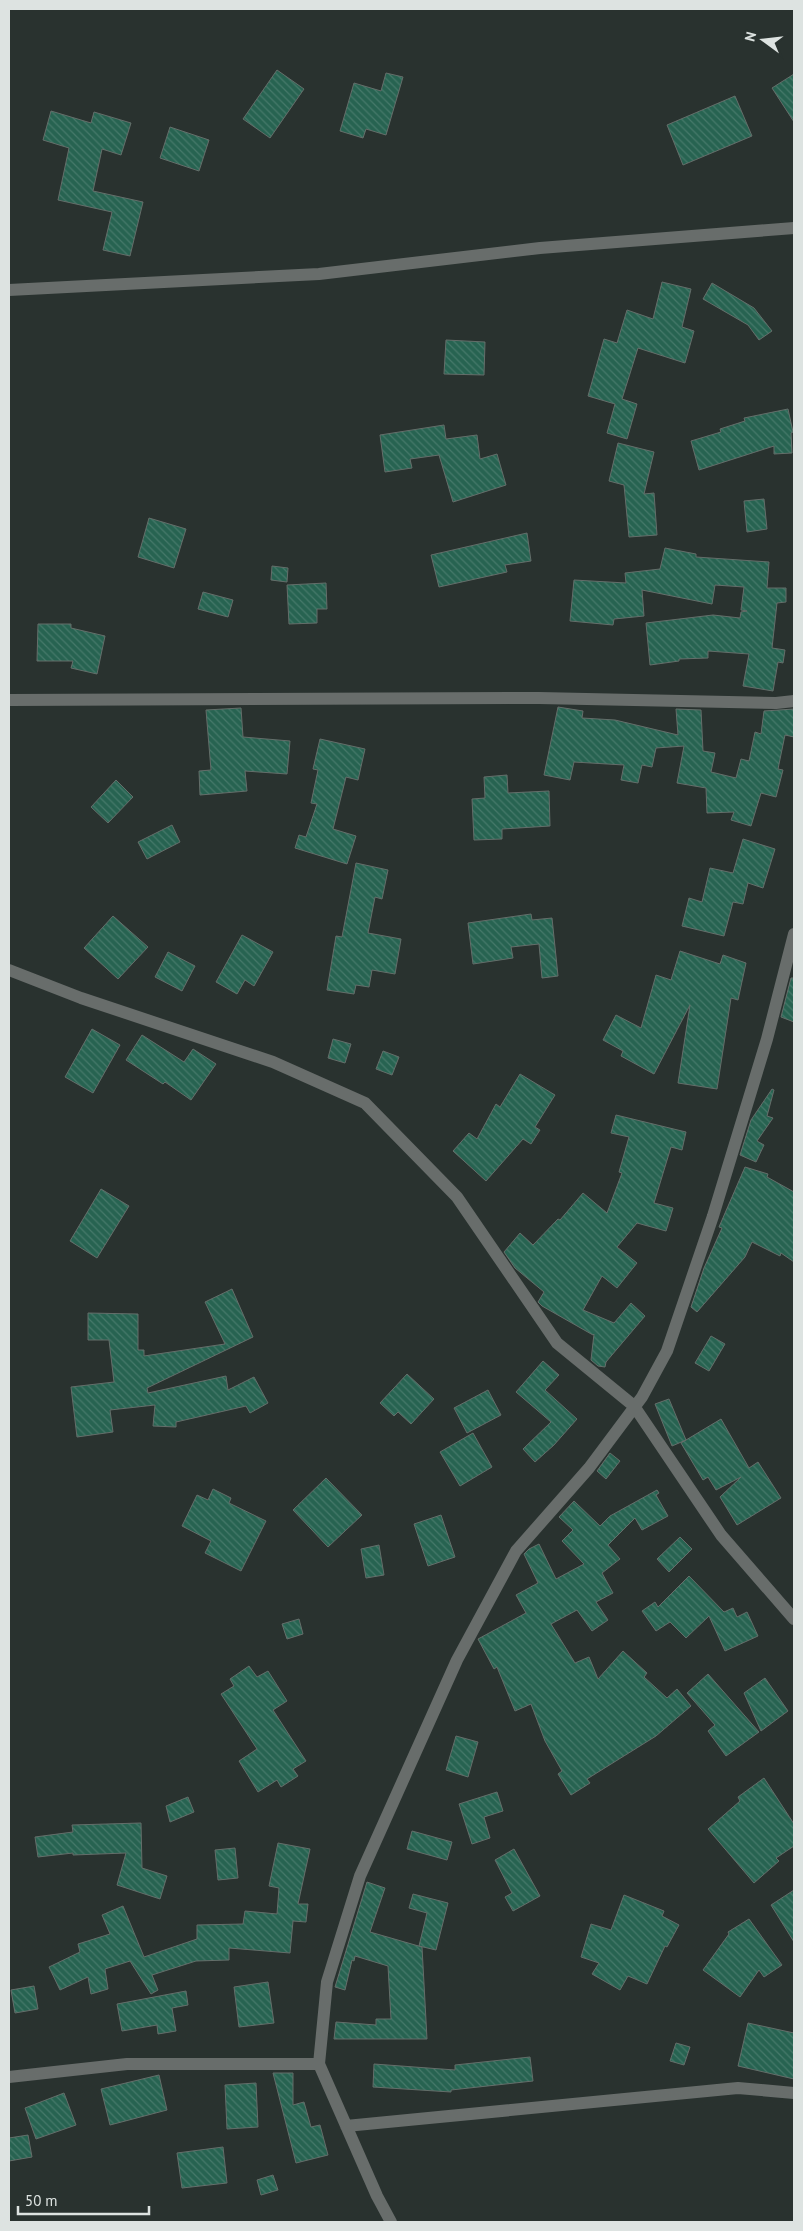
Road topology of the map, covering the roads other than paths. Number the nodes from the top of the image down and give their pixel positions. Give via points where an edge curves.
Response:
1 (794, 228) edge
2 (9, 290) edge
3 (9, 700) edge
4 (794, 701) edge
5 (794, 934) edge
6 (9, 970) edge
7 (634, 1406) junction
8 (794, 1619) edge
9 (319, 2064) junction
10 (9, 2077) edge
11 (794, 2093) edge
12 (346, 2126) junction
13 (392, 2222) edge

1 - 2 street via 540,248 319,274
3 - 4 street via 539,698
5 - 7 street via 713,1216 667,1351
6 - 7 street via 82,998 274,1062 365,1104 457,1197 557,1344
7 - 8 street via 721,1535
7 - 9 street via 590,1468 516,1551 457,1660 360,1876 327,1982
9 - 10 street via 127,2064
9 - 12 street
11 - 12 street via 738,2088
12 - 13 street

